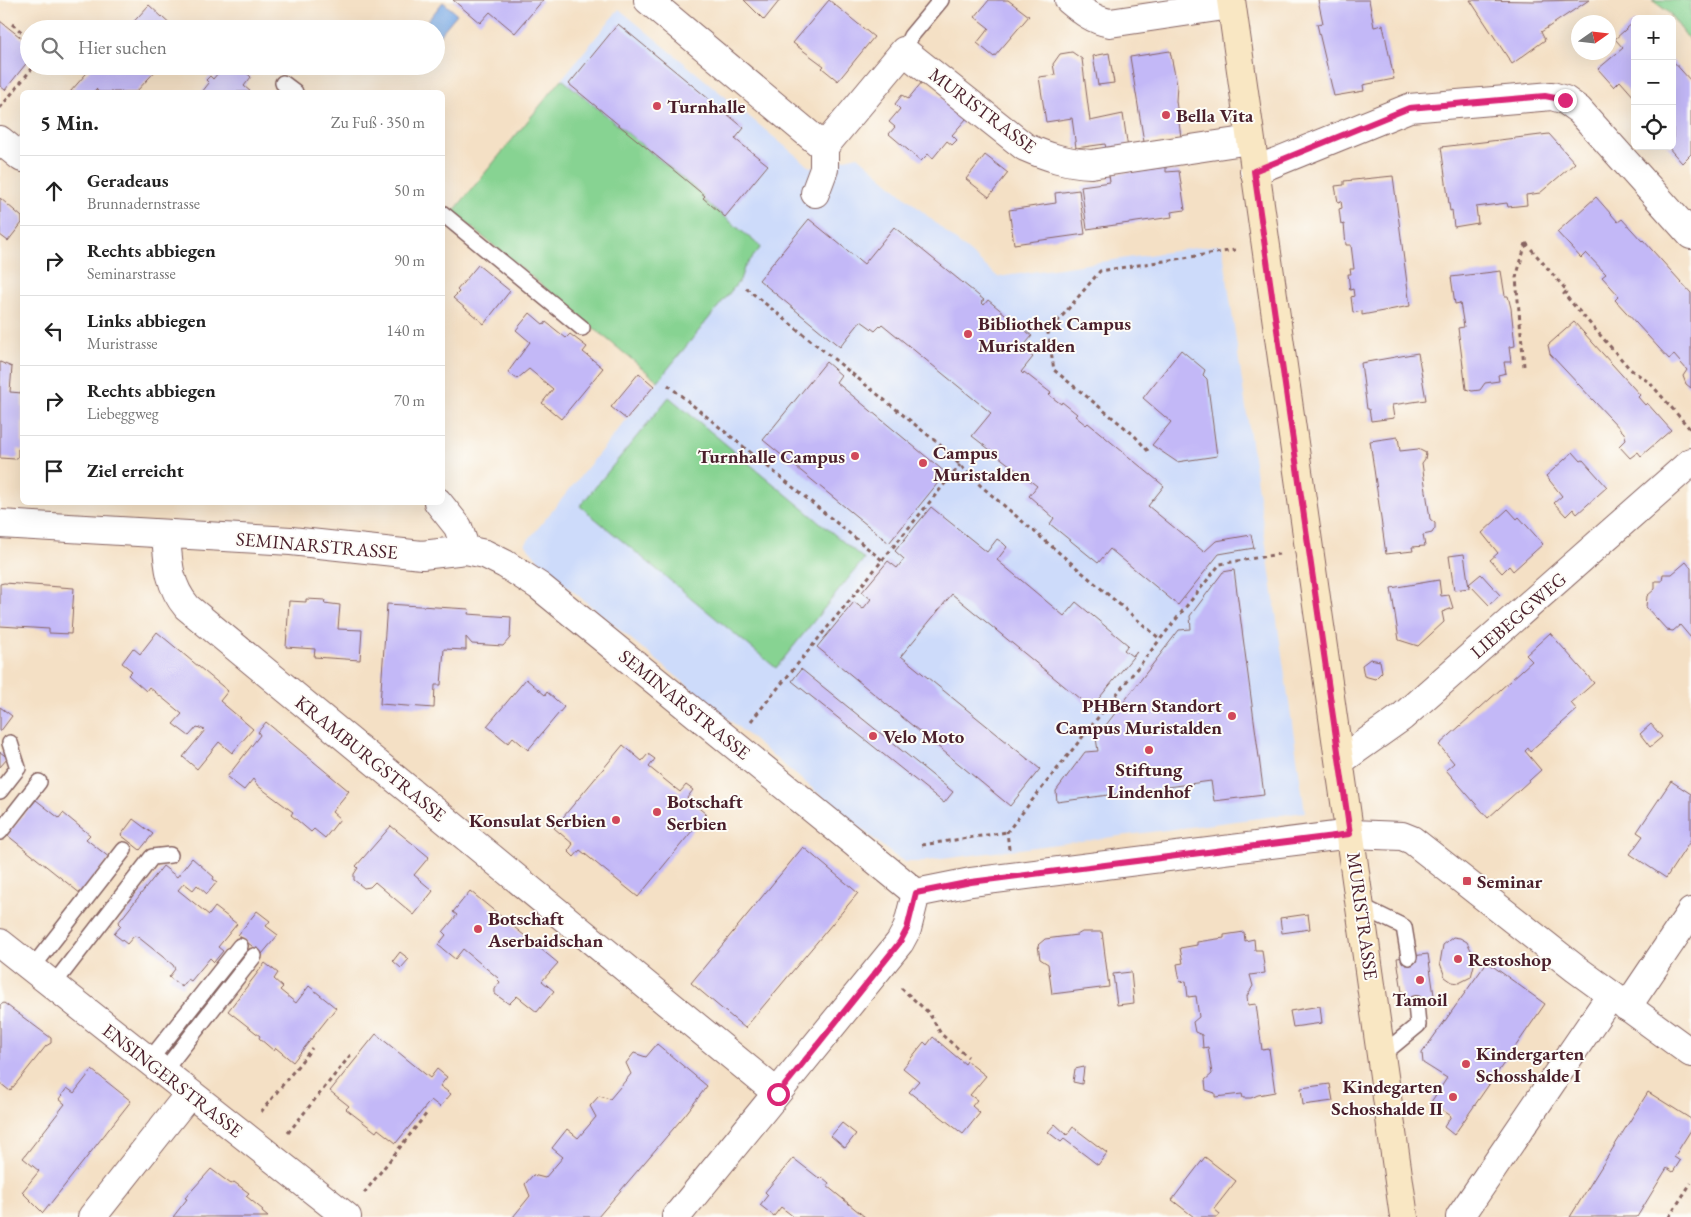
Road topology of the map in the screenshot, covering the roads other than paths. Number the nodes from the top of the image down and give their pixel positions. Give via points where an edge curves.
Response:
1 (648, 0) edge
2 (941, 0) edge
3 (1069, 0) edge
4 (1231, 3) edge
5 (904, 51) junction
6 (0, 140) edge
7 (1250, 140) junction
8 (824, 147) junction
9 (20, 156) edge
10 (1254, 171) junction
11 (815, 193) dead end
12 (445, 215) edge
13 (1691, 235) edge
14 (582, 328) dead end
15 (1691, 462) edge
16 (440, 505) edge
17 (0, 524) edge
18 (166, 534) junction
19 (466, 550) junction
20 (10, 743) dead end
21 (1340, 761) junction
22 (39, 782) dead end
23 (0, 791) edge
24 (0, 832) edge
25 (1350, 834) junction
26 (124, 850) dead end
27 (170, 855) dead end
28 (916, 893) junction
29 (1361, 906) junction
30 (1691, 912) edge
31 (0, 943) edge
32 (240, 946) dead end
33 (254, 956) dead end
34 (1409, 957) dead end
35 (32, 968) junction
36 (53, 985) junction
37 (1619, 1001) junction
38 (1416, 1004) dead end
39 (1691, 1053) edge
40 (1383, 1054) junction
41 (156, 1066) junction
42 (190, 1093) junction
43 (778, 1094) junction
44 (352, 1208) edge
45 (92, 1217) edge
46 (676, 1217) edge
47 (1404, 1217) edge
48 (1460, 1217) edge

1 - 8 street
2 - 5 lane via 911,36
3 - 4 street via 1088,16 1110,23
4 - 7 main road, MURISTRASSE
5 - 7 street, MURISTRASSE via 1025,147 1067,162 1092,164
5 - 8 street
6 - 9 street
7 - 10 main road, MURISTRASSE
8 - 11 street via 824,169
10 - 13 street via 1409,108 1552,96 1579,110
10 - 21 main road, MURISTRASSE
12 - 14 lane
15 - 21 street, LIEBEGGWEG via 1402,717
16 - 19 street via 458,527
17 - 18 street, SEMINARSTRASSE
18 - 19 street, SEMINARSTRASSE via 291,541 422,555
18 - 43 street, KRAMBURGSTRASSE via 170,578 187,607
19 - 28 street, SEMINARSTRASSE via 486,554 554,598
20 - 23 lane via 18,768
21 - 25 main road, MURISTRASSE
22 - 24 lane
25 - 28 street via 971,882
25 - 29 main road, MURISTRASSE
25 - 37 street via 1402,836 1412,840
26 - 35 lane
27 - 36 lane via 152,857
28 - 43 street via 907,929 900,942
29 - 34 lane via 1404,927
29 - 40 main road, MURISTRASSE
30 - 37 street
31 - 35 street, ENSINGERSTRASSE
32 - 41 lane
33 - 41 lane
35 - 36 street, ENSINGERSTRASSE
36 - 41 street, ENSINGERSTRASSE
37 - 39 street
37 - 48 street
38 - 40 lane via 1418,1025
40 - 47 main road, MURISTRASSE
41 - 42 street, ENSINGERSTRASSE
42 - 44 street, ENSINGERSTRASSE
42 - 45 street
43 - 46 street

